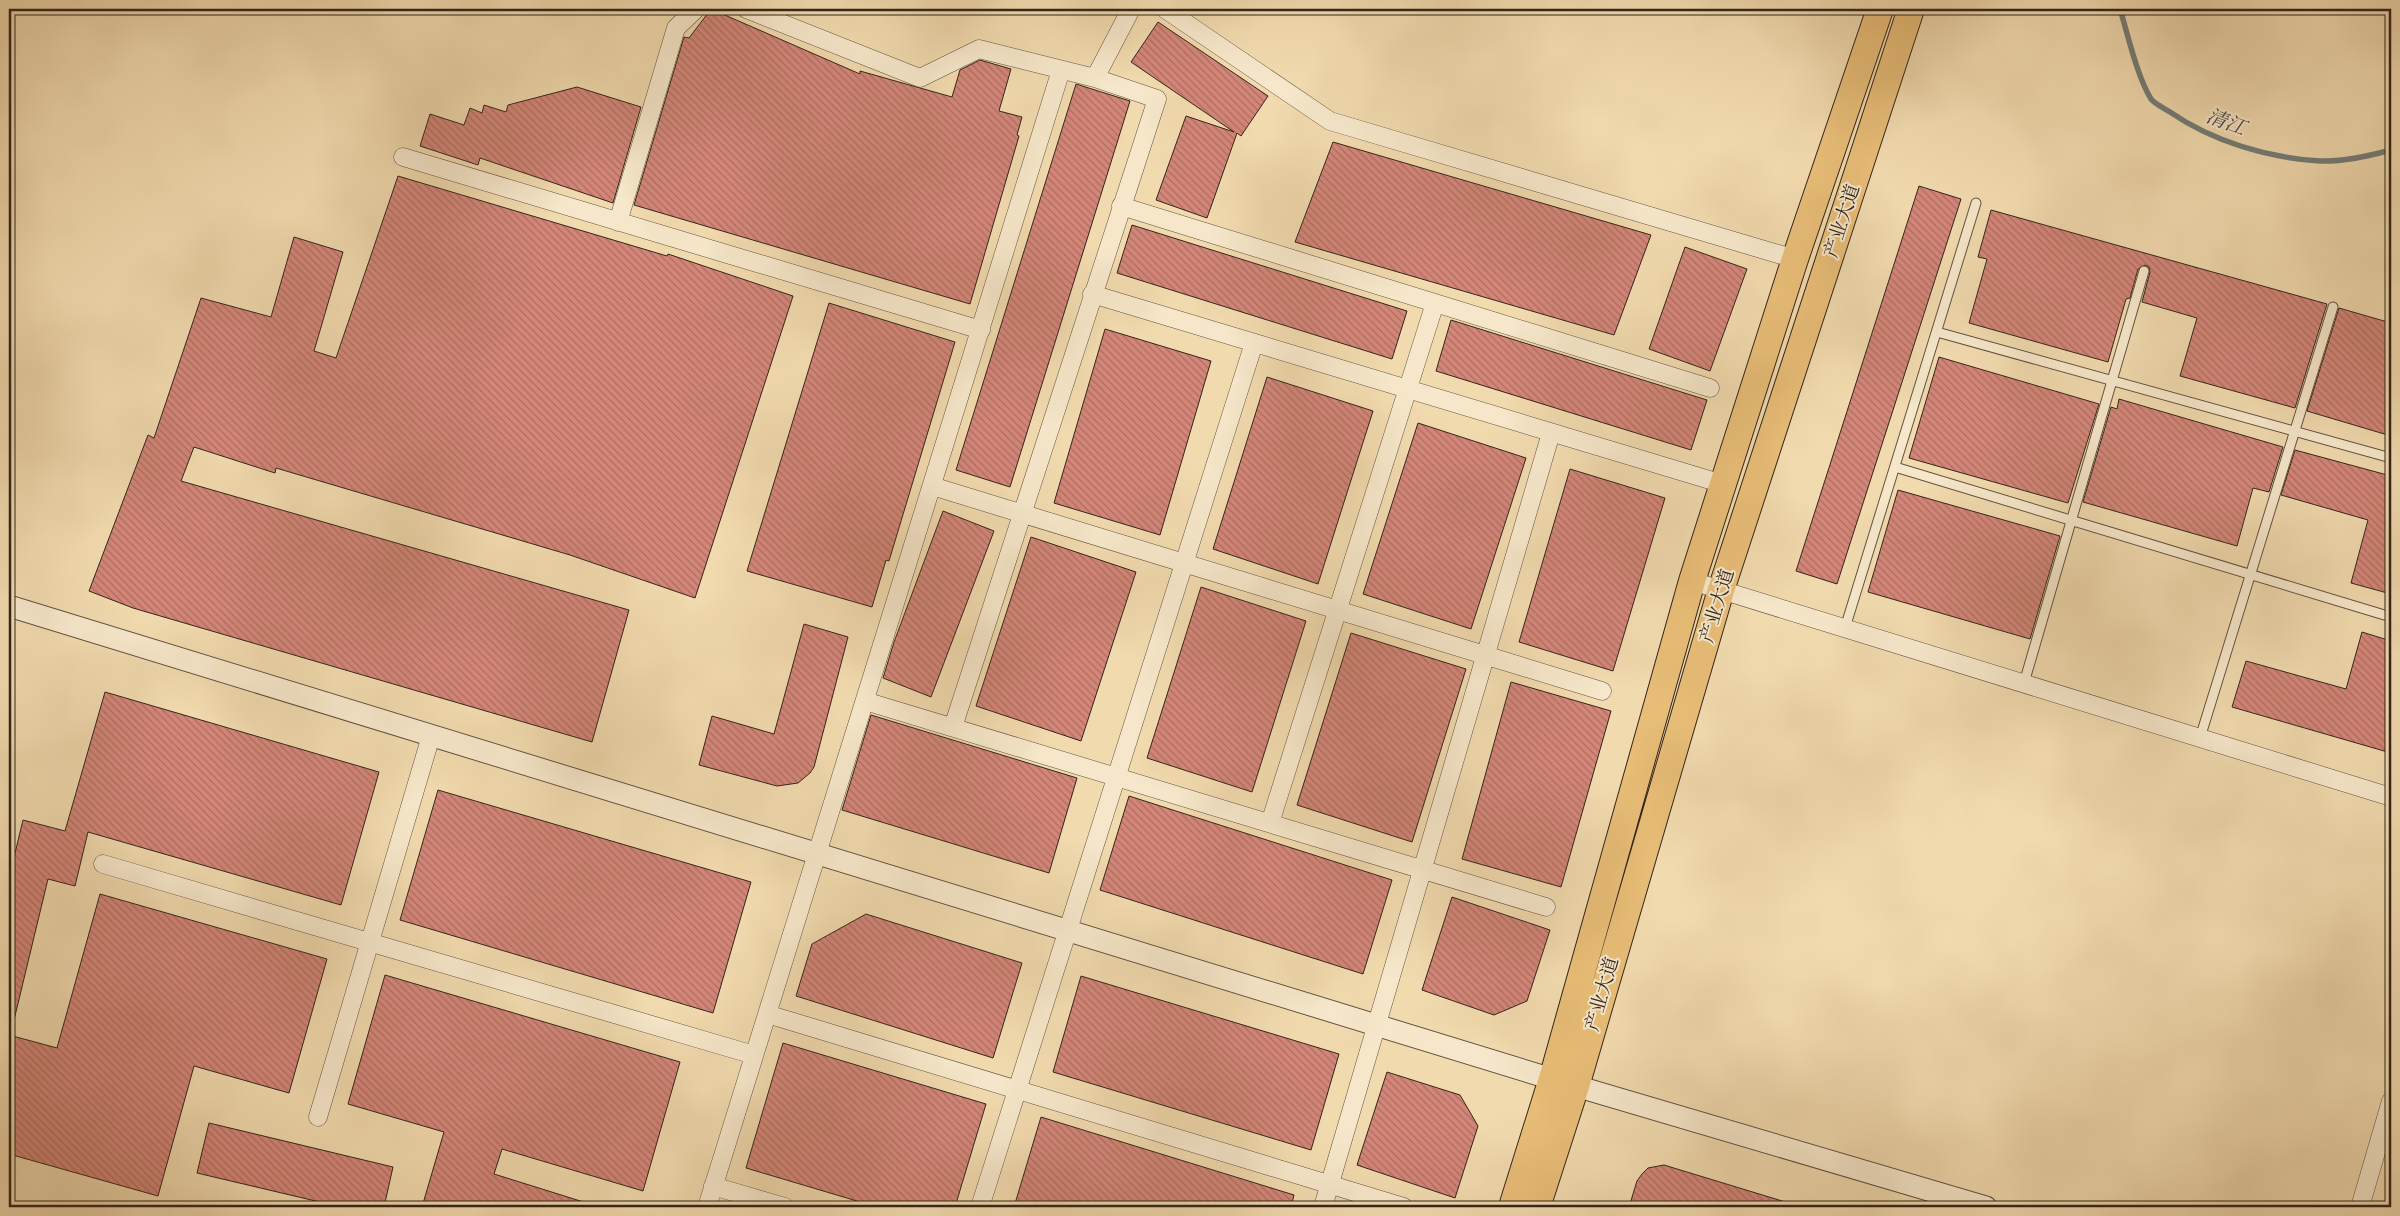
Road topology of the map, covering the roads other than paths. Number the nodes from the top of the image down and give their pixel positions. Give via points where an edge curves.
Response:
1 (696, 9) edge
2 (746, 9) edge
3 (1131, 9) edge
4 (1165, 9) edge
5 (1880, 9) edge
6 (1911, 9) edge
7 (1061, 70) junction
8 (1095, 78) junction
9 (402, 157) dead end
10 (1976, 203) dead end
11 (1122, 206) junction
12 (618, 222) junction
13 (1795, 258) junction
14 (2144, 271) dead end
15 (1092, 294) junction
16 (1435, 303) junction
17 (2333, 307) dead end
18 (981, 330) junction
19 (1937, 332) junction
20 (1254, 343) junction
21 (2112, 380) junction
22 (1710, 388) dead end
23 (1408, 390) junction
24 (2295, 431) junction
25 (1551, 433) junction
26 (2391, 458) edge
27 (1895, 467) junction
28 (1723, 484) junction
29 (932, 486) junction
30 (1022, 513) junction
31 (2071, 521) junction
32 (1184, 563) junction
33 (2250, 574) junction
34 (1692, 581) junction
35 (1721, 590) junction
36 (9, 606) edge
37 (1338, 610) junction
38 (2391, 617) edge
39 (1845, 628) junction
40 (1486, 655) junction
41 (2024, 683) junction
42 (1602, 691) dead end
43 (865, 701) junction
44 (953, 727) junction
45 (431, 736) junction
46 (2200, 738) junction
47 (1116, 777) junction
48 (2391, 797) edge
49 (1270, 823) junction
50 (817, 854) junction
51 (103, 864) dead end
52 (1423, 870) junction
53 (1546, 907) dead end
54 (1067, 930) junction
55 (370, 942) junction
56 (767, 1014) junction
57 (1377, 1025) junction
58 (754, 1055) junction
59 (1564, 1082) junction
60 (1017, 1090) junction
61 (2391, 1101) edge
62 (318, 1117) dead end
63 (1330, 1185) junction
64 (713, 1186) junction
65 (707, 1207) edge
66 (785, 1207) edge
67 (980, 1207) edge
68 (1324, 1207) edge
69 (1404, 1207) edge
70 (1512, 1207) edge
71 (1537, 1207) edge
72 (1986, 1207) edge
73 (2360, 1207) edge

1 - 12 street via 676,28
2 - 7 street via 920,78 979,49
3 - 8 street
4 - 13 street via 1330,121
5 - 13 main road, 产业大道
6 - 35 main road, 产业大道
7 - 8 street
7 - 18 street
8 - 11 street via 1157,99
9 - 12 street
10 - 19 lane
11 - 15 street
11 - 16 street
12 - 18 street
13 - 28 main road, 产业大道
14 - 21 lane
15 - 20 street
15 - 30 street
16 - 22 street
16 - 23 street
17 - 24 lane
18 - 29 street
19 - 21 lane
19 - 27 lane
20 - 23 street
20 - 32 street
21 - 24 lane
21 - 31 lane
23 - 25 street
23 - 37 street
24 - 26 lane
24 - 33 lane
25 - 28 street
25 - 40 street
27 - 31 lane
27 - 39 lane
28 - 34 main road, 产业大道
29 - 30 street
29 - 43 street
30 - 32 street
30 - 44 street
31 - 33 lane
31 - 41 lane
32 - 37 street
32 - 47 street
33 - 38 lane
33 - 46 lane
34 - 35 street
34 - 59 main road, 产业大道
35 - 39 street
35 - 59 main road, 产业大道
36 - 45 street
37 - 40 street
37 - 49 street
39 - 41 street
40 - 42 street
40 - 52 street
41 - 46 street
43 - 44 street
43 - 50 street
44 - 47 street
45 - 50 street
45 - 55 street
46 - 48 street
47 - 49 street
47 - 54 street
49 - 52 street
50 - 54 street
50 - 56 street
51 - 55 street
52 - 53 street
52 - 57 street
54 - 57 street
54 - 60 street
55 - 58 street
55 - 62 street
56 - 58 street
56 - 60 street
57 - 59 street
57 - 63 street
58 - 64 street
59 - 70 main road, 产业大道
59 - 71 main road, 产业大道
59 - 72 street
60 - 63 street
60 - 67 street
61 - 73 street
63 - 68 street
63 - 69 street
64 - 65 street
64 - 66 street

